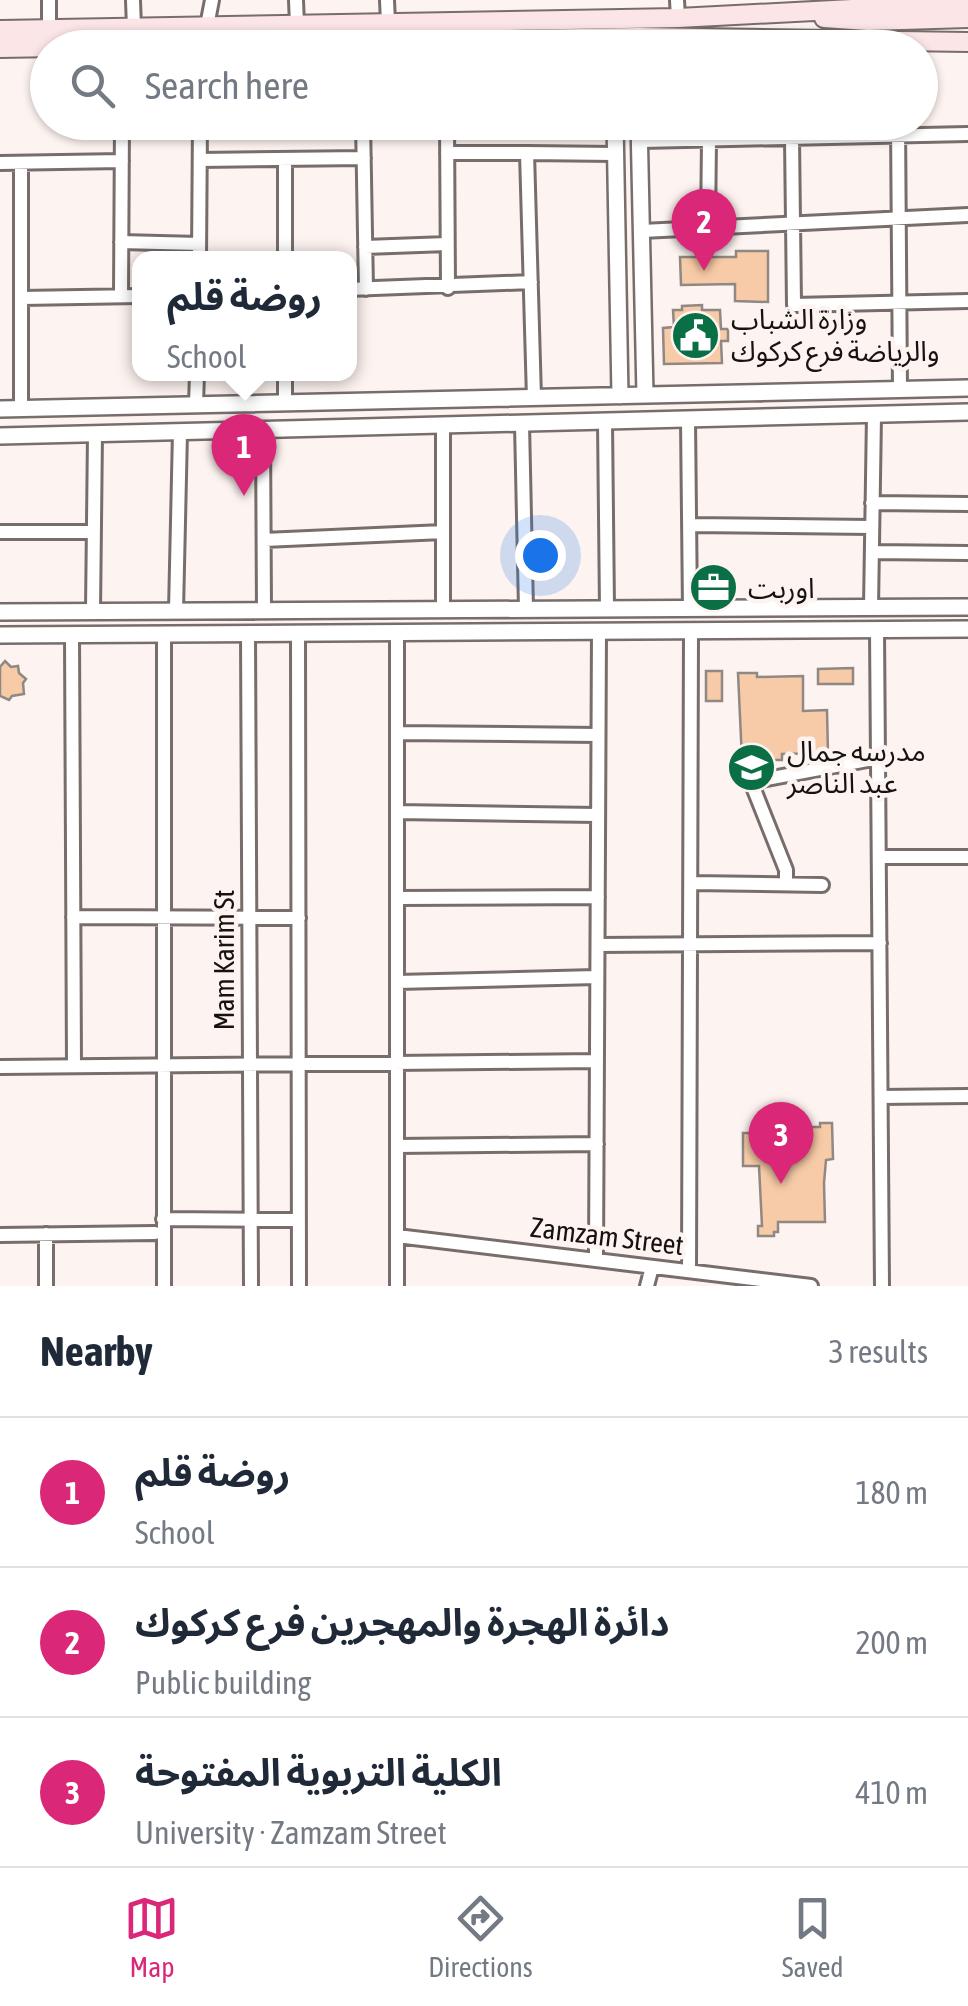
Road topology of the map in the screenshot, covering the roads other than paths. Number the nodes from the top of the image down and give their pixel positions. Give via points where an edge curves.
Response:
1 (48, 0) edge
2 (134, 0) edge
3 (212, 0) edge
4 (296, 0) edge
5 (388, 0) edge
6 (926, 2) edge
7 (968, 3) edge
8 (678, 9) edge
9 (789, 11) junction
10 (968, 18) edge
11 (388, 23) junction
12 (208, 25) junction
13 (296, 25) junction
14 (134, 28) junction
15 (968, 29) edge
16 (0, 30) edge
17 (49, 30) junction
18 (207, 30) edge
19 (938, 31) edge
20 (968, 42) edge
21 (938, 44) edge
22 (0, 48) edge
23 (30, 48) edge
24 (938, 132) edge
25 (968, 134) edge
26 (122, 140) edge
27 (200, 140) edge
28 (363, 140) edge
29 (447, 140) edge
30 (616, 140) edge
31 (709, 140) joint
32 (792, 140) edge
33 (898, 140) edge
34 (640, 142) joint
35 (447, 153) junction
36 (527, 153) junction
37 (616, 154) junction
38 (364, 158) junction
39 (285, 159) junction
40 (200, 160) junction
41 (122, 161) junction
42 (21, 162) junction
43 (0, 163) edge
44 (616, 205) junction
45 (641, 205) junction
46 (968, 215) edge
47 (898, 218) junction
48 (792, 224) junction
49 (708, 228) junction
50 (642, 231) junction
51 (121, 242) junction
52 (447, 244) junction
53 (366, 247) junction
54 (199, 251) edge
55 (285, 251) edge
56 (531, 282) junction
57 (448, 288) junction
58 (357, 289) edge
59 (366, 289) junction
60 (121, 296) junction
61 (132, 296) edge
62 (22, 298) junction
63 (968, 301) edge
64 (899, 302) junction
65 (196, 381) edge
66 (285, 381) edge
67 (968, 388) edge
68 (900, 390) junction
69 (645, 395) junction
70 (620, 396) junction
71 (534, 398) junction
72 (285, 403) junction
73 (196, 404) junction
74 (242, 404) junction
75 (0, 409) edge
76 (21, 409) junction
77 (968, 412) edge
78 (874, 414) junction
79 (688, 420) junction
80 (605, 422) junction
81 (522, 424) junction
82 (443, 426) junction
83 (240, 430) junction
84 (263, 430) junction
85 (180, 432) junction
86 (96, 434) junction
87 (0, 436) edge
88 (872, 503) junction
89 (968, 504) edge
90 (689, 525) junction
91 (872, 527) junction
92 (0, 532) edge
93 (94, 532) junction
94 (443, 532) junction
95 (264, 540) junction
96 (872, 552) junction
97 (968, 553) edge
98 (871, 608) junction
99 (968, 608) edge
100 (526, 609) junction
101 (607, 609) junction
102 (690, 609) junction
103 (264, 610) junction
104 (443, 610) junction
105 (488, 610) junction
106 (93, 611) junction
107 (176, 611) junction
108 (0, 612) edge
109 (968, 629) edge
110 (877, 630) junction
111 (691, 631) junction
112 (488, 632) junction
113 (598, 632) junction
114 (298, 633) junction
115 (397, 633) junction
116 (164, 634) junction
117 (248, 634) junction
118 (0, 635) edge
119 (72, 635) junction
120 (397, 733) junction
121 (598, 734) junction
122 (878, 758) junction
123 (397, 812) junction
124 (598, 815) junction
125 (879, 857) junction
126 (968, 857) edge
127 (691, 883) junction
128 (786, 883) junction
129 (822, 885) dead end
130 (598, 897) junction
131 (397, 898) junction
132 (73, 917) junction
133 (164, 917) junction
134 (249, 918) junction
135 (299, 918) junction
136 (880, 943) junction
137 (690, 944) junction
138 (598, 945) junction
139 (596, 977) junction
140 (397, 982) junction
141 (597, 1061) junction
142 (397, 1063) junction
143 (250, 1064) junction
144 (299, 1064) junction
145 (74, 1066) junction
146 (164, 1066) junction
147 (0, 1067) edge
148 (968, 1096) edge
149 (881, 1097) junction
150 (597, 1144) junction
151 (396, 1146) junction
152 (163, 1219) junction
153 (250, 1220) junction
154 (299, 1220) junction
155 (155, 1233) dead end
156 (46, 1234) junction
157 (0, 1235) edge
158 (397, 1236) junction
159 (596, 1260) junction
160 (652, 1267) junction
161 (689, 1271) junction
162 (722, 1281) edge
163 (795, 1285) edge
164 (46, 1286) edge
165 (164, 1286) edge
166 (251, 1286) edge
167 (299, 1286) edge
168 (396, 1286) edge
169 (647, 1286) edge
170 (812, 1286) edge
171 (882, 1286) edge

1 - 17 street
2 - 14 street
3 - 12 street
4 - 13 street
5 - 11 street
6 - 7 main road
6 - 9 main road
8 - 9 main road
8 - 11 main road
9 - 10 main road via 868,22
11 - 13 main road
12 - 13 main road
12 - 14 main road
12 - 18 street
14 - 17 main road
15 - 19 main road
16 - 17 main road
20 - 21 main road
22 - 23 main road
24 - 25 street
26 - 41 street
27 - 40 street
28 - 38 street
29 - 35 street
30 - 37 street
31 - 34 street
31 - 49 street
32 - 48 street
33 - 47 street
34 - 45 street
35 - 36 street
35 - 52 street
36 - 37 street
36 - 56 street
37 - 44 street
38 - 39 street
38 - 53 street
39 - 40 street
39 - 55 street
40 - 54 street
41 - 42 street
41 - 51 street
42 - 43 street
42 - 62 street
44 - 45 street
44 - 70 street
45 - 50 street
46 - 47 street
47 - 48 street
47 - 64 street
48 - 49 street
48 - 64 street via 794,305
49 - 50 street
50 - 69 street
51 - 54 street
51 - 60 street
52 - 53 street
52 - 57 street
53 - 59 street
56 - 57 street
56 - 71 street
57 - 59 street
58 - 59 street
60 - 61 street
60 - 62 street
62 - 76 street
63 - 64 street
64 - 68 street
65 - 73 street
66 - 72 street
67 - 68 street
68 - 69 street
69 - 70 street
70 - 71 street
71 - 72 street
72 - 74 street
73 - 74 street
73 - 76 street
74 - 83 street
75 - 76 street
77 - 78 street
78 - 79 street
78 - 88 street
79 - 80 street
79 - 90 street
80 - 81 street
80 - 101 street
81 - 82 street
81 - 100 street
82 - 84 street
82 - 94 street
83 - 84 street
83 - 85 street
84 - 95 street
85 - 86 street
85 - 107 street
86 - 87 street
86 - 93 street
88 - 89 street
88 - 91 street
90 - 91 street
90 - 102 street
91 - 96 street
92 - 93 street
93 - 106 street
94 - 95 street
94 - 104 street
95 - 103 street
96 - 97 street
96 - 98 street
98 - 99 street
98 - 102 street
100 - 101 street
100 - 105 street
101 - 102 street
103 - 104 street
103 - 107 street
104 - 105 street
105 - 112 street
106 - 107 street
106 - 108 street
109 - 110 street
110 - 111 street
110 - 122 street
111 - 113 street
111 - 127 street
112 - 113 street
112 - 115 street
113 - 121 street
114 - 115 street
114 - 117 street
114 - 135 street
115 - 120 street
116 - 117 street
116 - 119 street
116 - 133 street
117 - 134 street, Mam Karim St
118 - 119 street
119 - 132 street
120 - 121 street
120 - 123 street
121 - 124 street
122 - 125 street
122 - 128 street via 751,782
123 - 124 street
123 - 131 street
124 - 130 street
125 - 126 street
125 - 136 street
127 - 128 street
127 - 137 street
128 - 129 street
130 - 131 street
130 - 138 street
131 - 140 street
132 - 133 street
132 - 145 street
133 - 134 street
133 - 146 street
134 - 135 street
134 - 143 street, Mam Karim St
135 - 144 street
136 - 137 street
136 - 149 street
137 - 138 street
137 - 161 street
138 - 139 street
139 - 140 street
139 - 141 street
140 - 142 street
141 - 142 street
141 - 150 street
142 - 144 street
142 - 151 street
143 - 144 street
143 - 146 street
143 - 153 street, Mam Karim St
144 - 154 street
145 - 146 street
145 - 147 street
146 - 152 street
148 - 149 street
149 - 171 street
150 - 151 street
150 - 159 street
151 - 158 street
152 - 153 street
152 - 165 street
153 - 154 street
153 - 166 street, Mam Karim St
154 - 167 street
155 - 156 street
156 - 157 street
156 - 164 street
158 - 159 street, Zamzam Street
158 - 168 street
159 - 160 street, Zamzam Street
160 - 161 street, Zamzam Street
160 - 169 street
161 - 162 street, Zamzam Street
162 - 163 street, Zamzam Street
163 - 170 street, Zamzam Street

